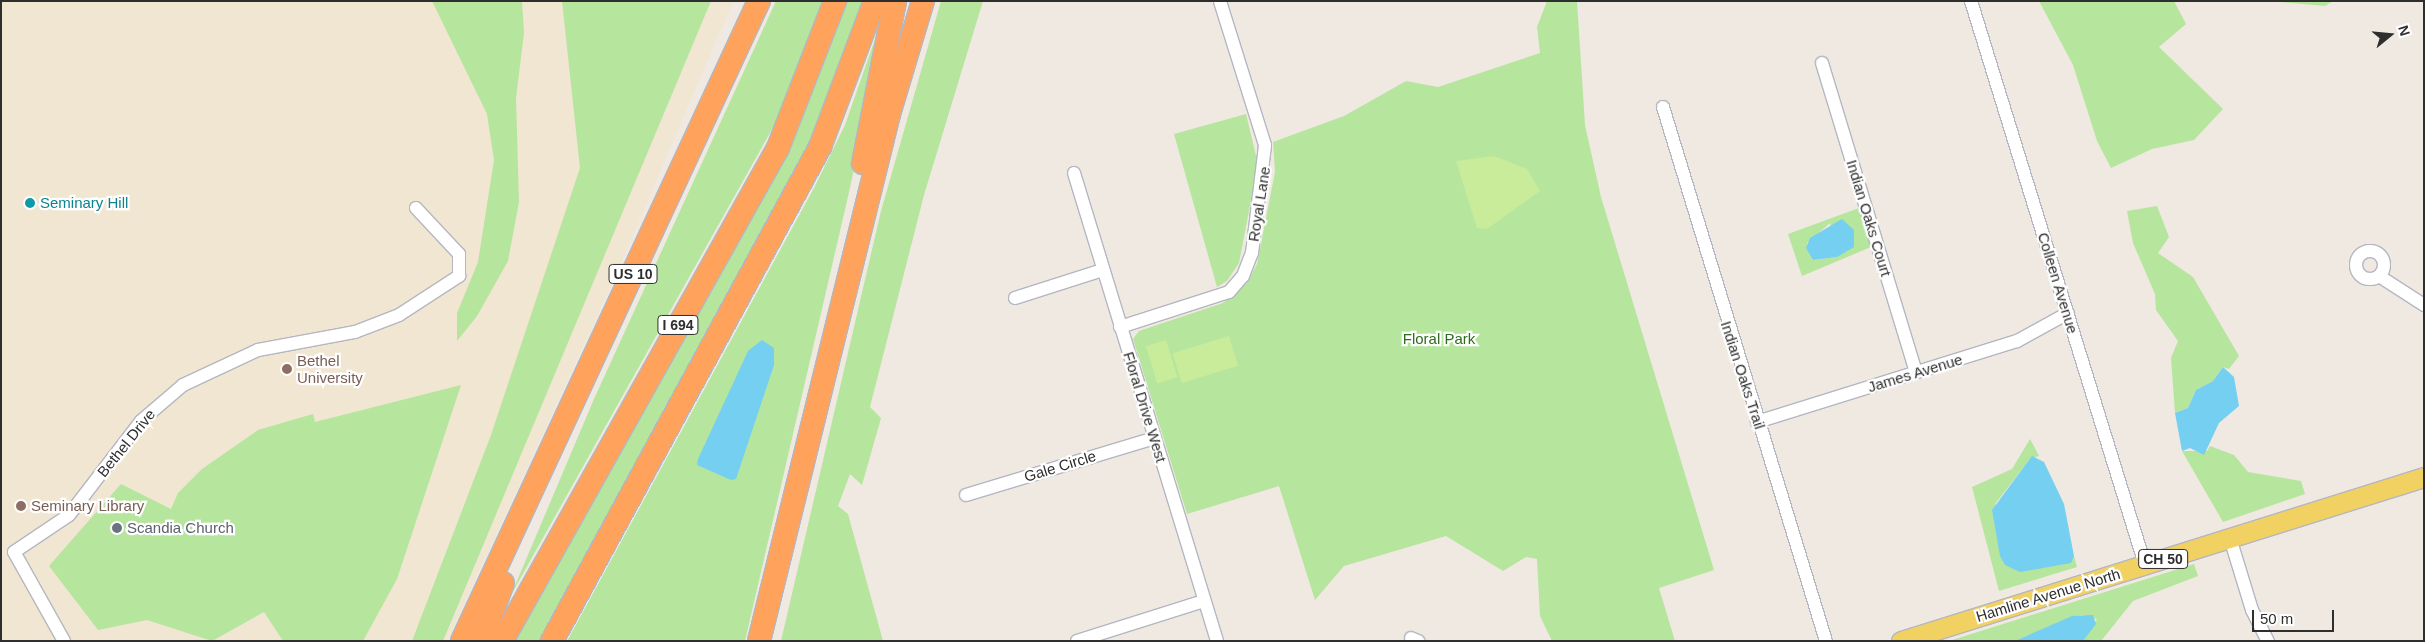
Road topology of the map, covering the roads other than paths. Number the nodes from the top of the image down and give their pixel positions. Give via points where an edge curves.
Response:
1 (748, 1) edge
2 (760, 1) edge
3 (835, 1) edge
4 (875, 1) edge
5 (895, 1) edge
6 (923, 1) edge
7 (1220, 1) edge
8 (1971, 1) edge
9 (1822, 63) dead end
10 (719, 84) junction
11 (1663, 108) dead end
12 (1074, 173) dead end
13 (416, 208) dead end
14 (1103, 270) junction
15 (2379, 276) dead end
16 (1015, 298) dead end
17 (2424, 305) edge
18 (2068, 313) junction
19 (1120, 327) junction
20 (1916, 372) junction
21 (1757, 422) junction
22 (1155, 438) junction
23 (808, 446) junction
24 (547, 465) junction
25 (2424, 477) edge
26 (966, 495) dead end
27 (2230, 538) junction
28 (2145, 565) junction
29 (1204, 601) junction
30 (64, 641) edge
31 (462, 641) edge
32 (481, 641) edge
33 (502, 641) edge
34 (552, 641) edge
35 (759, 641) edge
36 (1077, 641) edge
37 (1216, 641) edge
38 (1826, 641) edge
39 (1901, 641) edge
40 (2268, 641) edge

1 - 10 highway
2 - 10 highway, US 10
3 - 33 highway, I 694 via 778,148
4 - 34 highway, I 694 via 820,147
5 - 23 highway
6 - 23 highway via 890,114
7 - 19 street, Royal Lane via 1264,145 1252,253 1243,276 1229,292
8 - 18 street, Colleen Avenue
9 - 20 street, Indian Oaks Court
10 - 24 highway, US 10
11 - 21 street, Indian Oaks Trail
12 - 14 street, Floral Drive West
13 - 30 street, Bethel Drive via 459,254 459,276 399,315 355,332 258,350 184,384 141,421 69,515 14,552
14 - 16 street
14 - 19 street, Floral Drive West
15 - 17 street
18 - 20 street, James Avenue via 2017,341
18 - 28 street, Colleen Avenue
19 - 22 street, Floral Drive West
20 - 21 street, James Avenue
21 - 38 street, Indian Oaks Trail
22 - 26 street, Gale Circle
22 - 29 street, Floral Drive West
23 - 35 highway
24 - 31 highway
24 - 32 highway, US 10
25 - 27 main road, Hamline Avenue North / CH 50
27 - 28 main road, Hamline Avenue North / CH 50
27 - 40 street via 2252,610
28 - 39 main road, Hamline Avenue North / CH 50
29 - 36 street
29 - 37 street, Floral Drive West

